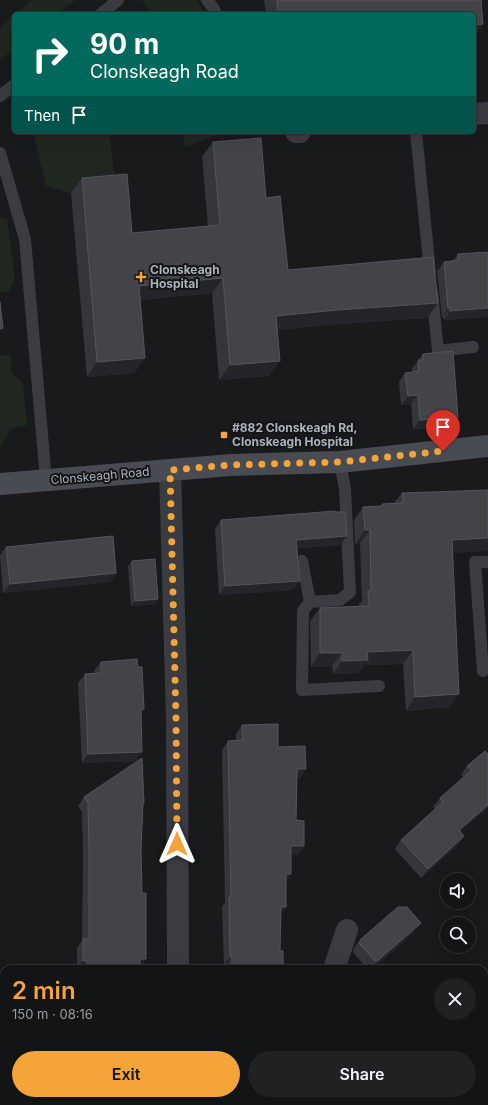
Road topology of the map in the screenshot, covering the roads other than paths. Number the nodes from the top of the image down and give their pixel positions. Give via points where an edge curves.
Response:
1 (118, 0) edge
2 (207, 0) edge
3 (103, 12) edge
4 (215, 12) edge
5 (12, 86) edge
6 (0, 96) edge
7 (488, 113) edge
8 (476, 114) edge
9 (416, 134) edge
10 (0, 153) edge
11 (5, 190) edge
12 (473, 347) dead end
13 (488, 449) edge
14 (340, 462) junction
15 (170, 470) junction
16 (46, 480) junction
17 (0, 484) edge
18 (302, 561) dead end
19 (488, 562) edge
20 (310, 602) junction
21 (483, 671) dead end
22 (379, 686) dead end
23 (348, 930) dead end
24 (178, 965) edge
25 (335, 965) edge

1 - 3 lane
2 - 4 lane
5 - 6 lane
7 - 8 street
9 - 12 lane via 438,351
10 - 11 lane
11 - 16 lane via 25,239
13 - 14 main road, Clonskeagh Road
14 - 15 main road, Clonskeagh Road via 231,465
14 - 20 lane via 345,489 350,592 340,600
15 - 16 main road, Clonskeagh Road
15 - 24 street
16 - 17 main road, Clonskeagh Road
18 - 20 lane
19 - 21 lane via 475,562
20 - 22 lane via 303,611 302,690
23 - 25 street

